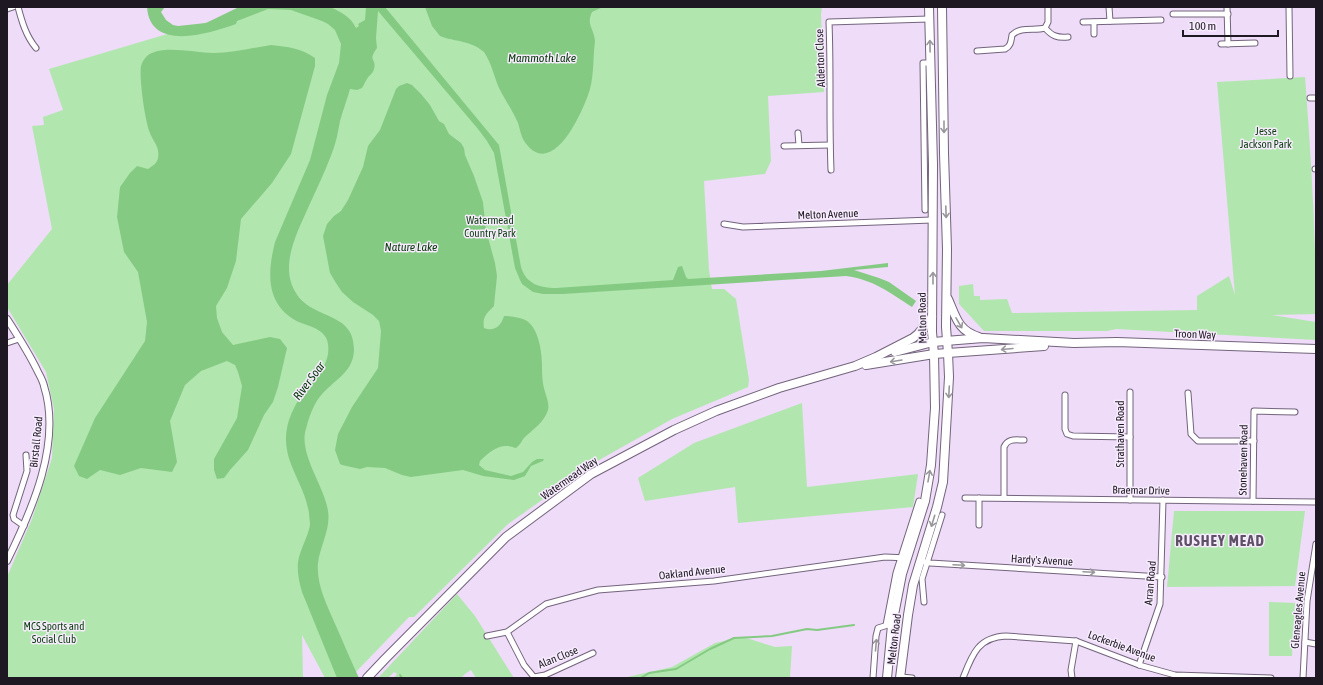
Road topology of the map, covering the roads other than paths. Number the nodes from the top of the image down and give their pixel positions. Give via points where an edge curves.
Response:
1 (13, 7) edge
2 (18, 7) edge
3 (929, 7) edge
4 (942, 7) edge
5 (1048, 7) edge
6 (1109, 7) edge
7 (1228, 7) edge
8 (1289, 7) edge
9 (7, 9) edge
10 (1173, 14) dead end
11 (1182, 14) junction
12 (1228, 14) junction
13 (929, 19) junction
14 (1161, 20) dead end
15 (1110, 21) junction
16 (1083, 22) dead end
17 (1094, 22) junction
18 (1182, 22) dead end
19 (1045, 28) junction
20 (1094, 34) dead end
21 (1068, 37) dead end
22 (1255, 43) dead end
23 (984, 44) dead end
24 (1221, 44) dead end
25 (1228, 44) junction
26 (36, 48) dead end
27 (985, 50) junction
28 (977, 51) dead end
29 (1290, 67) junction
30 (1297, 67) dead end
31 (944, 74) junction
32 (1290, 76) dead end
33 (1310, 98) dead end
34 (1316, 98) edge
35 (927, 99) junction
36 (931, 112) junction
37 (798, 133) dead end
38 (799, 145) junction
39 (830, 145) junction
40 (784, 146) dead end
41 (932, 155) junction
42 (943, 158) junction
43 (831, 170) dead end
44 (929, 190) junction
45 (925, 210) dead end
46 (932, 220) junction
47 (724, 224) dead end
48 (946, 296) junction
49 (932, 317) junction
50 (7, 319) edge
51 (983, 338) junction
52 (19, 339) junction
53 (947, 340) junction
54 (933, 342) junction
55 (7, 343) edge
56 (1074, 343) junction
57 (1316, 349) edge
58 (948, 353) junction
59 (934, 354) junction
60 (876, 358) junction
61 (855, 366) junction
62 (1130, 392) dead end
63 (1188, 393) dead end
64 (1065, 395) dead end
65 (1294, 412) dead end
66 (1130, 437) junction
67 (1024, 440) dead end
68 (1254, 441) junction
69 (26, 455) dead end
70 (965, 498) dead end
71 (979, 498) junction
72 (1004, 498) junction
73 (1130, 500) junction
74 (1163, 500) junction
75 (922, 501) junction
76 (1253, 501) junction
77 (1316, 502) edge
78 (938, 503) junction
79 (942, 515) dead end
80 (979, 525) dead end
81 (24, 526) junction
82 (1316, 544) edge
83 (904, 558) junction
84 (7, 561) edge
85 (924, 562) junction
86 (1162, 576) junction
87 (924, 602) dead end
88 (889, 625) junction
89 (507, 632) junction
90 (487, 636) dead end
91 (1076, 641) junction
92 (1305, 642) junction
93 (1316, 644) edge
94 (593, 653) dead end
95 (1139, 665) junction
96 (901, 677) edge
97 (1200, 677) edge
98 (367, 678) edge
99 (873, 678) edge
100 (887, 678) edge
101 (912, 678) edge
102 (963, 678) edge
103 (1072, 678) edge
104 (1271, 678) edge
105 (1303, 678) edge

1 - 9 street
2 - 26 street via 30,41
3 - 13 main road, Melton Road
4 - 31 main road, Melton Road
5 - 19 street via 1048,22
6 - 15 street
7 - 12 street
8 - 29 street
10 - 11 street
11 - 12 street
11 - 18 street
12 - 25 street
35 -> 13 main road, Melton Road via 930,63
13 - 39 street, Alderton Close via 829,22
14 - 15 street via 1152,17
15 - 17 street
16 - 17 street
17 - 20 street
19 - 21 street via 1058,38
19 - 27 street via 1020,29 1012,35 1008,47
22 - 25 street
23 - 27 street
24 - 25 street
27 - 28 street
29 - 30 street
29 - 32 street
31 - 36 main road via 940,79 939,108
31 -> 42 main road, Melton Road
33 - 34 street
35 - 36 main road, Melton Road
35 - 44 street
36 - 41 main road, Melton Road
37 - 38 street
38 - 39 street
38 - 40 street
39 - 43 street, Alderton Close
41 - 42 main road
41 - 44 main road, Melton Road
42 - 44 main road via 937,164
42 -> 48 main road, Melton Road via 948,249
44 - 45 street
44 - 46 main road, Melton Road
46 - 47 street, Melton Avenue via 743,227
49 -> 46 main road, Melton Road
48 -> 51 main road, Melton Road via 964,330
48 - 53 main road, Melton Road
49 - 54 main road, Melton Road
49 - 60 main road, Watermead Way via 913,338
50 - 52 street, Birstall Road
51 - 53 main road, Troon Way
51 - 56 main road, Troon Way
52 - 55 street
52 - 81 street, Birstall Road via 44,385 50,417 46,458 38,490
53 - 54 main road, Watermead Way
53 - 58 main road, Melton Road
54 - 59 main road, Melton Road
54 - 60 main road, Watermead Way
56 - 57 main road, Troon Way
56 -> 58 main road, Troon Way
58 - 59 main road, Watermead Way
58 -> 78 main road, Melton Road via 946,452
59 -> 61 main road, Watermead Way
75 -> 59 main road, Melton Road via 931,465 935,400
60 - 61 main road, Watermead Way
61 - 98 main road, Watermead Way via 779,388 716,411 591,474 506,537
62 - 66 street, Strathaven Road
63 - 68 street via 1191,434 1198,441
64 - 66 street via 1065,429 1068,434
65 - 68 street, Stonehaven Road via 1254,411
66 - 73 street, Strathaven Road
67 - 72 street via 1010,440 1004,447
68 - 76 street, Stonehaven Road
69 - 81 street, Birstall Road via 27,471 13,515 14,519
70 - 71 street, Braemar Drive
71 - 72 street, Braemar Drive
71 - 80 street
72 - 73 street, Braemar Drive
73 - 74 street, Braemar Drive
74 - 76 street, Braemar Drive
74 - 86 street, Arran Road
75 - 78 main road
75 - 83 main road, Melton Road
76 - 77 street, Braemar Drive
78 -> 85 main road, Melton Road
79 - 85 street
81 - 84 street, Birstall Road
82 - 92 street, Gleneagles Avenue via 1307,601
83 - 88 main road, Melton Road
83 - 89 street, Oakland Avenue via 885,557 714,581 598,590 546,604
85 -> 86 street, Hardy's Avenue
85 - 87 street
85 - 96 main road, Melton Road via 913,585
86 - 95 street, Arran Road via 1160,604
99 -> 88 street, Melton Road via 878,628
88 - 100 main road, Melton Road
89 - 90 street, Oakland Avenue
89 - 94 street, Alan Close via 524,665 534,677 545,676
91 - 95 street, Lockerbie Avenue
91 - 102 street, Lockerbie Avenue via 995,636 978,648
91 - 103 street
92 - 93 street
92 - 105 street, Gleneagles Avenue
95 - 97 street, Lockerbie Avenue via 1175,675
96 - 101 street
97 - 104 street, Lockerbie Avenue

